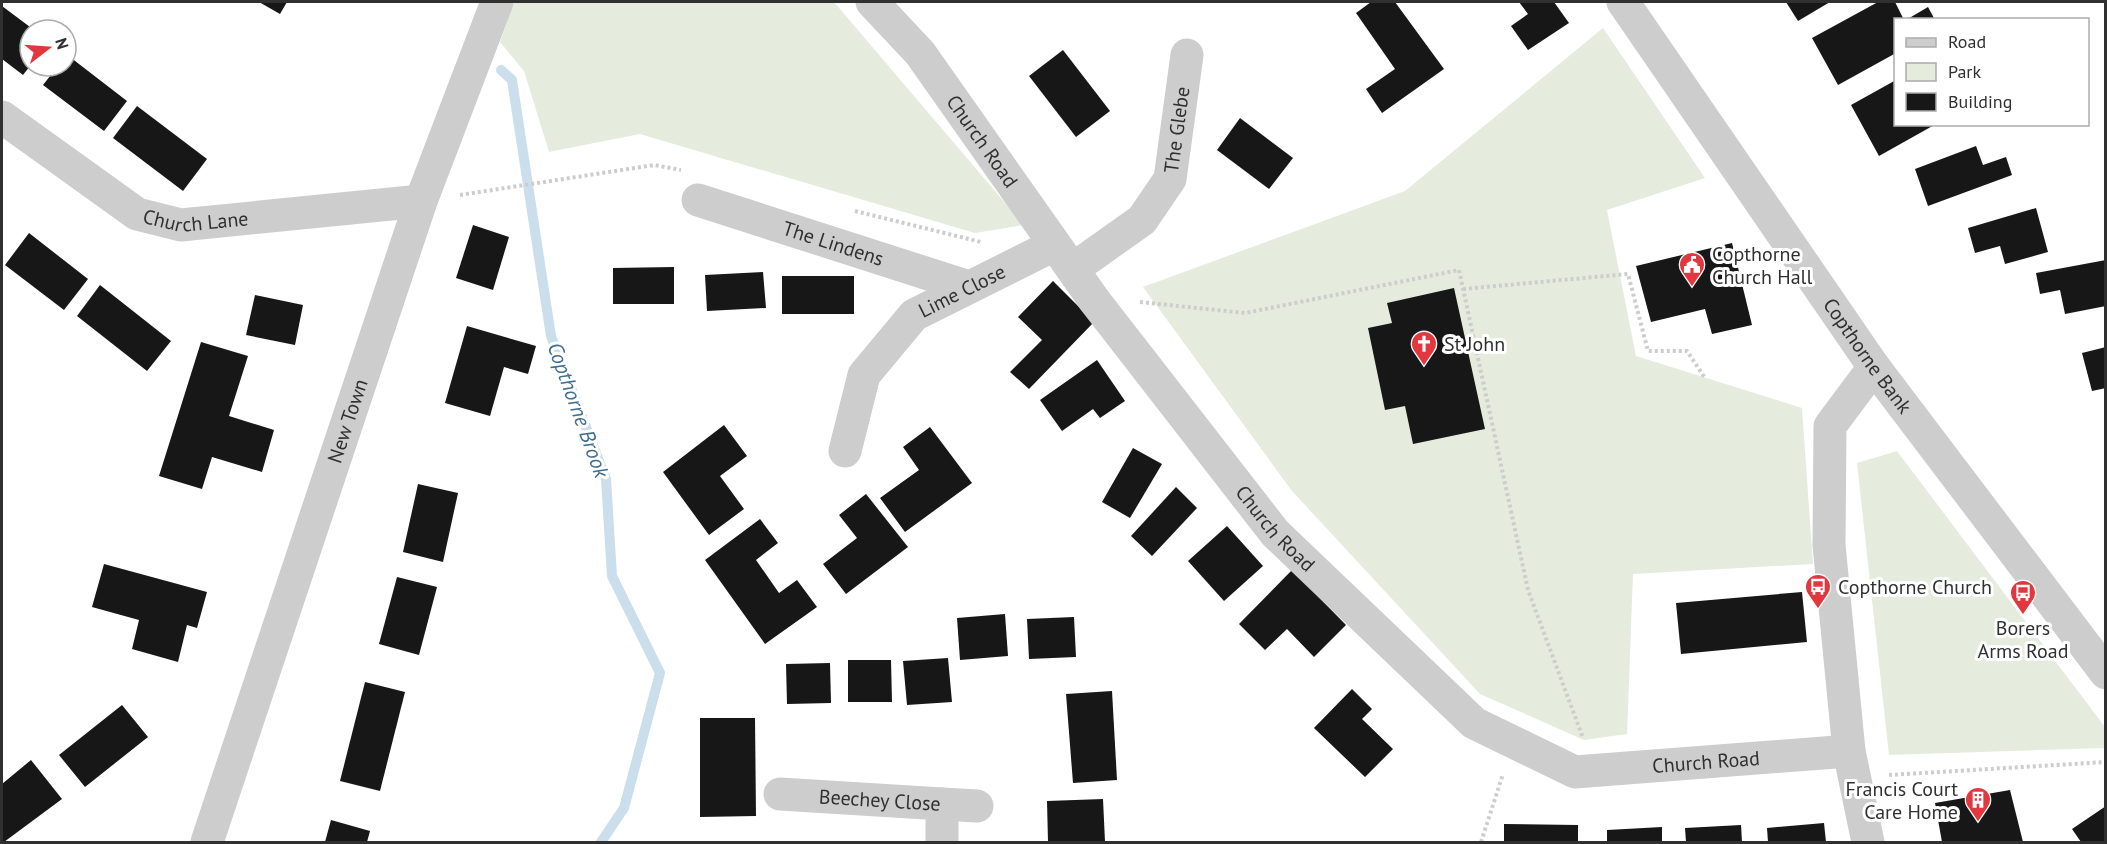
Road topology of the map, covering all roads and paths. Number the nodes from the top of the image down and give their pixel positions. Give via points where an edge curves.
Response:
1 (497, 2) edge
2 (872, 2) edge
3 (1623, 2) edge
4 (1187, 55) dead end
5 (2, 117) edge
6 (551, 181) dead end
7 (504, 188) dead end
8 (698, 200) dead end
9 (421, 201) junction
10 (1064, 257) junction
11 (969, 287) junction
12 (1463, 289) junction
13 (1095, 300) junction
14 (1874, 367) junction
15 (1706, 378) dead end
16 (845, 451) dead end
17 (2106, 673) edge
18 (1513, 742) junction
19 (2106, 762) edge
20 (1852, 764) junction
21 (1596, 770) junction
22 (780, 794) dead end
23 (942, 804) junction
24 (977, 806) dead end
25 (207, 843) edge
26 (942, 843) edge
27 (1481, 843) edge
28 (1868, 843) edge

1 - 9 street, New Town
2 - 10 street, Church Road via 920,53
3 - 14 street, Copthorne Bank
4 - 10 street, The Glebe via 1170,179 1142,220
5 - 9 street, Church Lane via 137,214 181,225
6 - 7 path
8 - 11 street, The Lindens
9 - 25 street, New Town
10 - 11 street, Lime Close
10 - 13 street, Church Road
11 - 16 street, Lime Close via 914,315 864,375
12 - 13 path via 1459,270 1245,313 1165,303
12 - 15 path via 1628,274 1648,351 1688,351
12 - 21 path via 1528,590
13 - 18 street, Church Road via 1275,533 1474,723
14 - 17 street, Copthorne Bank
14 - 20 street via 1830,426 1829,545
18 - 21 street, Church Road via 1575,772
18 - 27 path
19 - 20 path
20 - 21 street, Church Road
20 - 28 street
22 - 23 street, Beechey Close
23 - 24 street
23 - 26 street, Beechey Close

